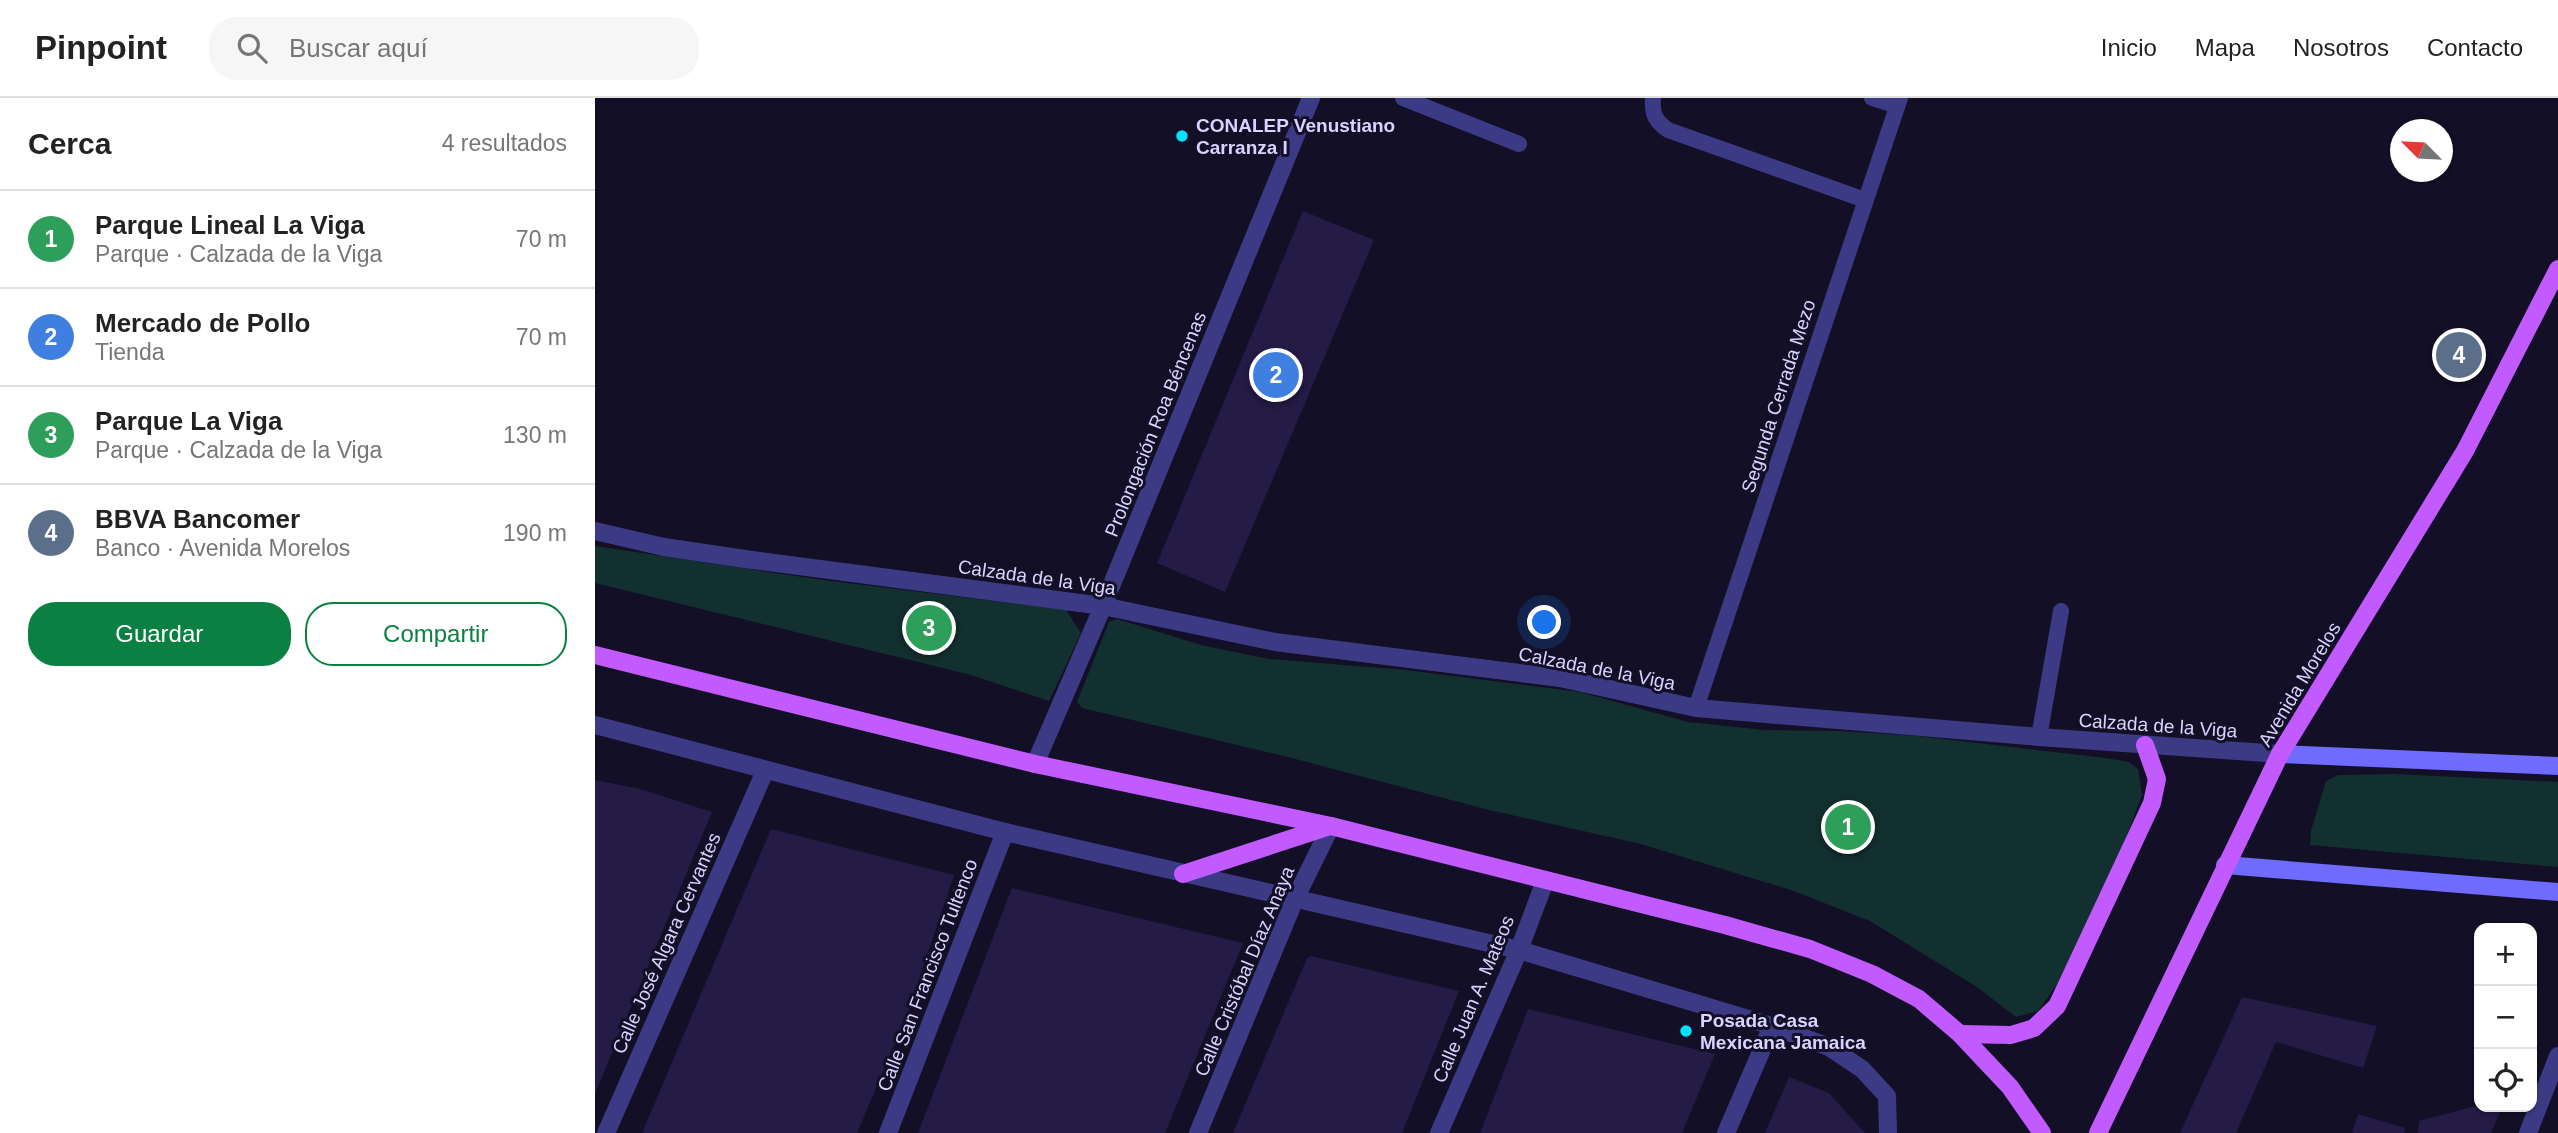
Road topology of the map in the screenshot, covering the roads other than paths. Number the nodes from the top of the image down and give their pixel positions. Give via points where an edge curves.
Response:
1 (1311, 98) edge
2 (1403, 98) edge
3 (1653, 98) edge
4 (1871, 98) edge
5 (1899, 102) edge
6 (1519, 144) dead end
7 (1865, 200) junction
8 (2558, 269) edge
9 (595, 531) edge
10 (1103, 606) junction
11 (2061, 611) dead end
12 (595, 655) edge
13 (1696, 708) junction
14 (595, 725) edge
15 (2039, 737) junction
16 (2145, 745) junction
17 (2280, 754) junction
18 (1035, 764) junction
19 (2558, 766) edge
20 (765, 771) junction
21 (1331, 826) junction
22 (1005, 832) junction
23 (2225, 865) junction
24 (1183, 874) junction
25 (1545, 881) junction
26 (2558, 892) edge
27 (1295, 899) junction
28 (1518, 950) junction
29 (1772, 1026) junction
30 (1960, 1034) junction
31 (2558, 1056) edge
32 (606, 1133) edge
33 (888, 1133) edge
34 (1198, 1133) edge
35 (1439, 1133) edge
36 (1726, 1133) edge
37 (1888, 1133) edge
38 (2042, 1133) edge
39 (2098, 1133) edge
40 (2528, 1133) edge

1 - 10 street, Prolongación Roa Béncenas
2 - 6 lane
3 - 7 lane via 1652,111 1668,130
4 - 5 lane
5 - 7 lane, Segunda Cerrada Mezo
7 - 13 lane, Segunda Cerrada Mezo
8 - 17 main road, Avenida Morelos via 2465,451
9 - 10 street, Calzada de la Viga via 745,559
10 - 13 street, Calzada de la Viga via 1275,642 1560,678
10 - 18 street, Prolongación Roa Béncenas
11 - 15 lane
12 - 18 main road
13 - 15 street, Calzada de la Viga
14 - 20 street
15 - 16 street, Calzada de la Viga
16 - 17 street, Calzada de la Viga
16 - 30 main road via 2157,779 2152,803 2057,1006 2034,1028 2011,1035
17 - 19 main road, Calzada de la Viga
17 - 23 main road, Avenida Morelos
18 - 21 main road
20 - 22 street
20 - 32 street, Calle José Algara Cervantes
21 - 24 main road
21 - 25 main road
21 - 27 street, Calle Cristóbal Díaz Anaya
22 - 24 street
22 - 33 street, Calle San Francisco Tultenco
23 - 26 main road
23 - 39 main road, Avenida Morelos
24 - 27 street
25 - 28 street, Calle Juan A. Mateos
25 - 30 main road via 1810,949 1919,999
27 - 28 street
27 - 34 street, Calle Cristóbal Díaz Anaya
28 - 29 street
28 - 35 street, Calle Juan A. Mateos
29 - 36 street
29 - 37 street via 1829,1047 1862,1069 1888,1096
30 - 38 main road via 2010,1087
31 - 40 street

